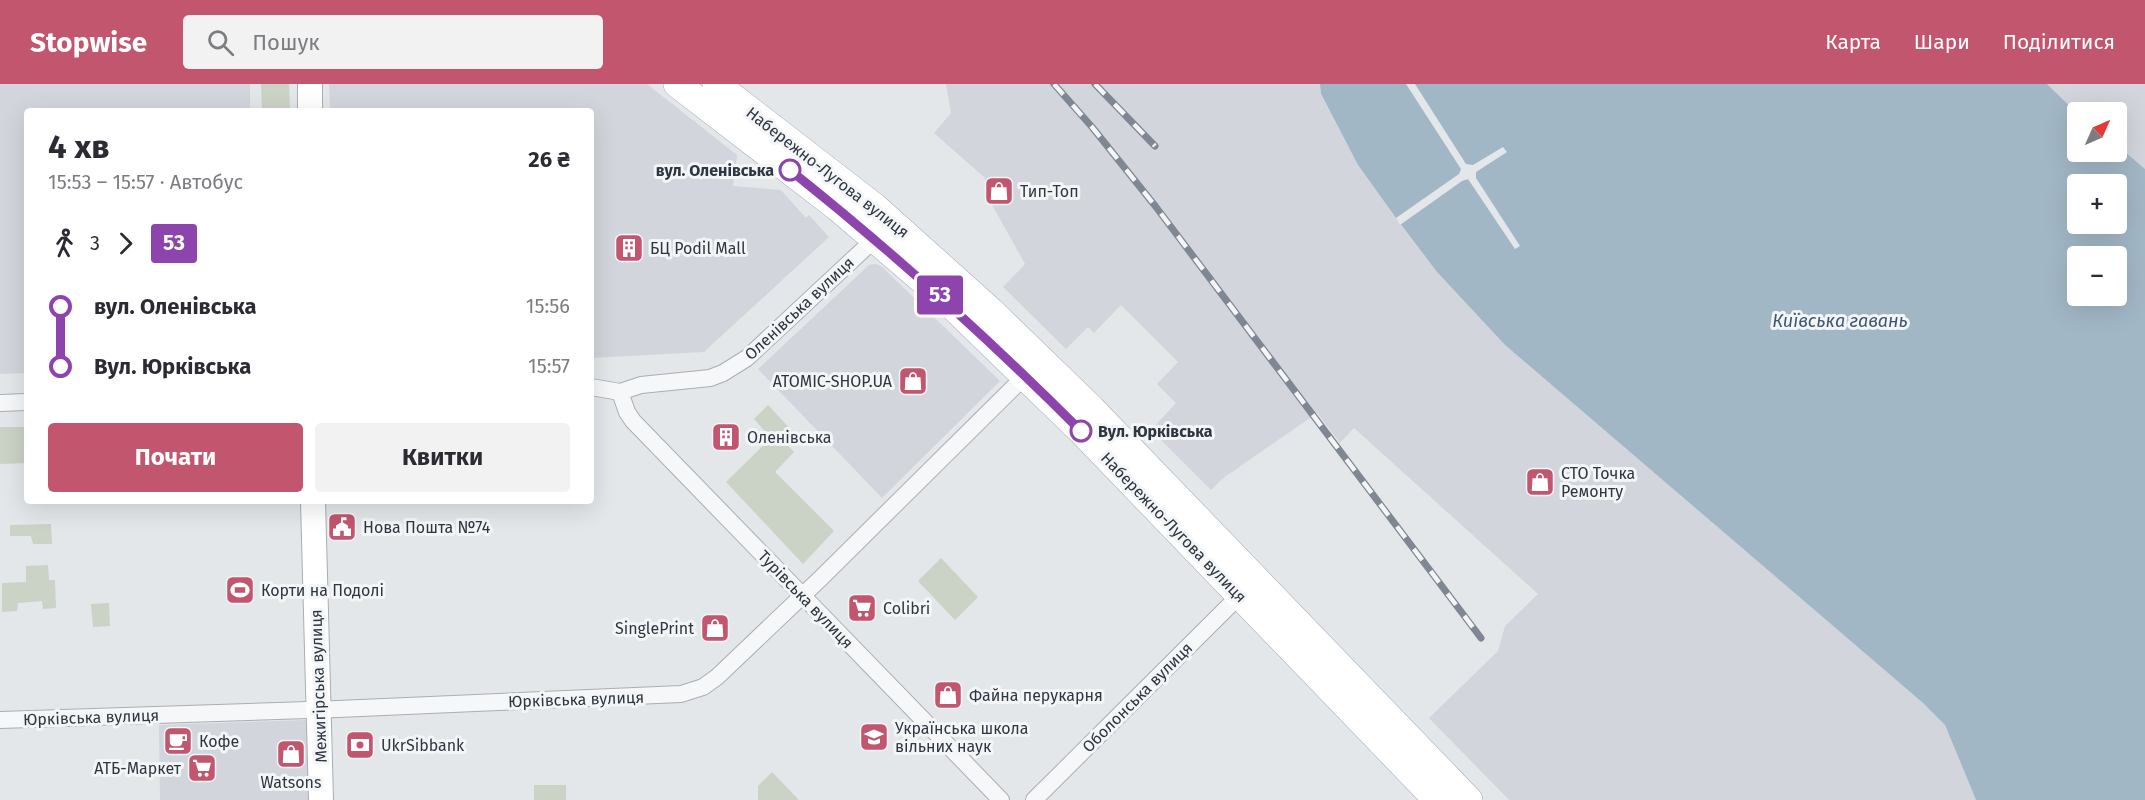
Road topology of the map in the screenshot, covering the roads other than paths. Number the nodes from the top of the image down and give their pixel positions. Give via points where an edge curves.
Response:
1 (310, 84) edge
2 (677, 84) edge
3 (716, 84) edge
4 (310, 108) edge
5 (884, 230) junction
6 (1025, 376) junction
7 (594, 388) edge
8 (620, 392) junction
9 (24, 402) edge
10 (0, 403) edge
11 (313, 504) edge
12 (1240, 595) junction
13 (802, 596) junction
14 (319, 710) junction
15 (0, 720) edge
16 (321, 800) edge
17 (1001, 800) edge
18 (1034, 800) edge
19 (1437, 800) edge
20 (1469, 800) edge

1 - 4 street
2 - 5 main road, Набережно-Лугова вулиця via 789,168
3 - 5 main road, Набережно-Лугова вулиця
5 - 6 main road, Набережно-Лугова вулиця via 940,296
5 - 8 street, Оленівська вулиця via 734,367 710,378 641,385
5 - 20 main road, Набережно-Лугова вулиця via 927,252 1056,373
6 - 12 main road, Набережно-Лугова вулиця
6 - 13 street, Юрківська вулиця
7 - 8 street, Оленівська вулиця
8 - 13 street, Турівська вулиця via 633,421
9 - 10 street
11 - 14 street, Межигірська вулиця
12 - 18 street, Оболонська вулиця
12 - 19 main road, Набережно-Лугова вулиця
13 - 14 street, Юрківська вулиця via 712,681 681,694
13 - 17 street, Турівська вулиця
14 - 15 street, Юрківська вулиця
14 - 16 street, Межигірська вулиця

